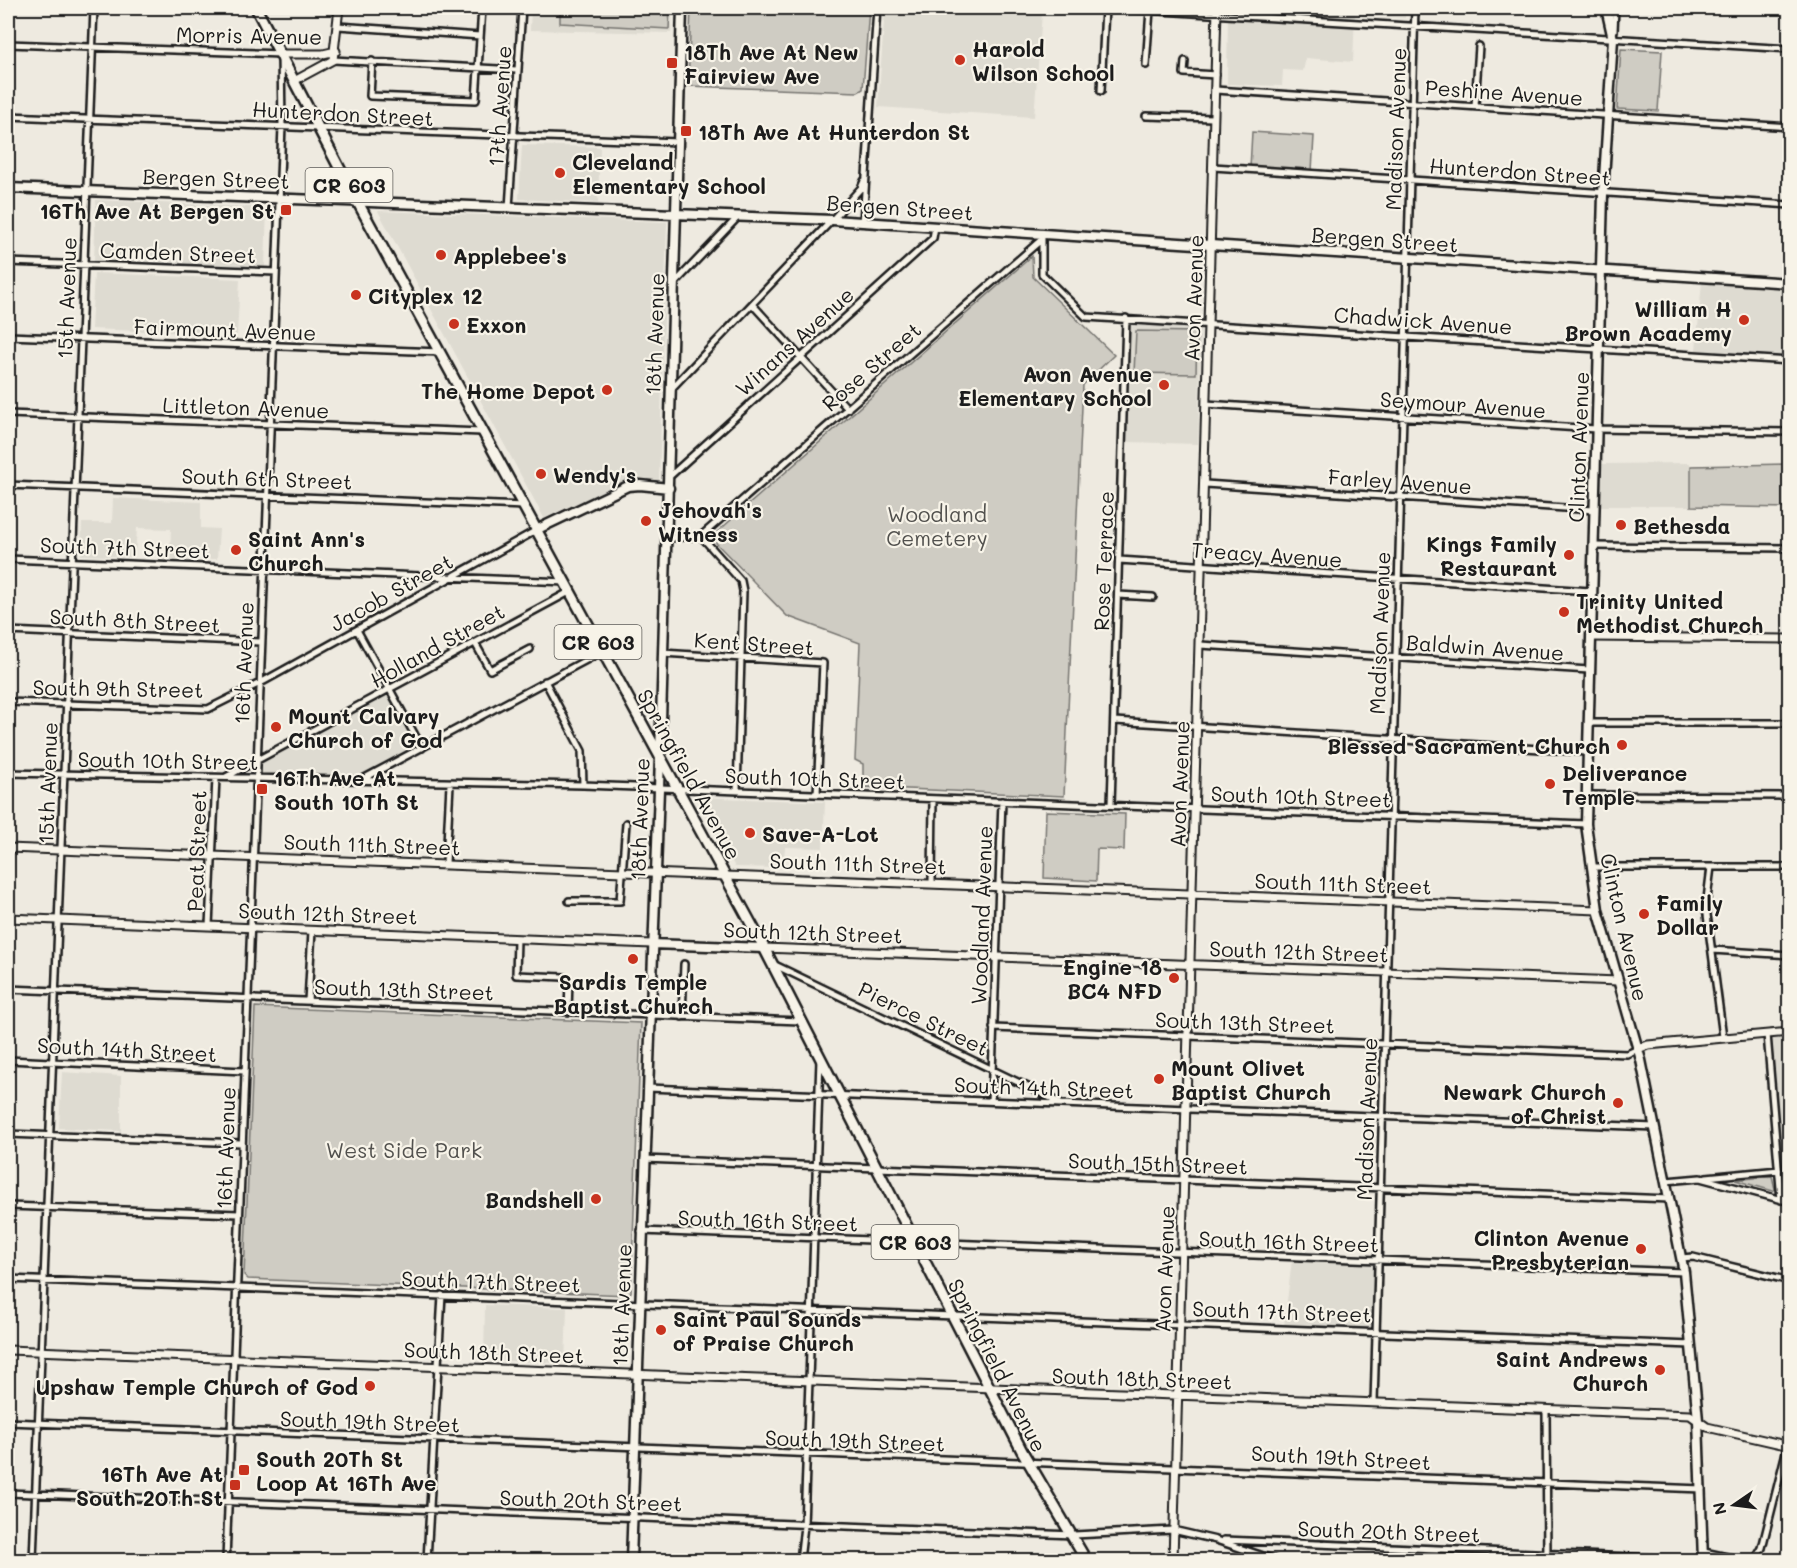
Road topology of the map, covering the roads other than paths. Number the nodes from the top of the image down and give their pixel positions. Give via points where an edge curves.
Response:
1 (94, 8) edge
2 (256, 8) edge
3 (339, 8) edge
4 (482, 8) edge
5 (522, 8) edge
6 (682, 8) edge
7 (877, 8) edge
8 (1106, 8) edge
9 (1111, 8) edge
10 (1415, 8) edge
11 (1606, 8) edge
12 (1615, 8) edge
13 (1150, 10) junction
14 (1217, 11) edge
15 (338, 26) junction
16 (1414, 26) junction
17 (480, 36) junction
18 (1613, 39) junction
19 (8, 44) edge
20 (1479, 46) dead end
21 (93, 47) junction
22 (1790, 50) edge
23 (336, 51) junction
24 (281, 54) junction
25 (333, 60) junction
26 (1185, 61) dead end
27 (372, 62) junction
28 (1146, 65) dead end
29 (478, 68) junction
30 (517, 70) junction
31 (1216, 75) junction
32 (294, 81) junction
33 (1215, 90) junction
34 (1101, 91) dead end
35 (1412, 102) junction
36 (1475, 106) junction
37 (8, 116) edge
38 (1146, 116) dead end
39 (1607, 117) junction
40 (1215, 118) junction
41 (89, 119) junction
42 (282, 126) junction
43 (1790, 127) edge
44 (319, 128) junction
45 (513, 137) junction
46 (678, 142) junction
47 (1213, 167) junction
48 (1410, 180) junction
49 (864, 181) junction
50 (8, 188) edge
51 (87, 190) junction
52 (1603, 194) junction
53 (279, 199) junction
54 (360, 202) junction
55 (1790, 205) edge
56 (509, 208) junction
57 (675, 214) junction
58 (738, 217) junction
59 (832, 220) junction
60 (863, 222) junction
61 (935, 227) junction
62 (1042, 237) junction
63 (1210, 246) junction
64 (1406, 259) junction
65 (8, 262) edge
66 (84, 266) junction
67 (1601, 271) junction
68 (276, 272) junction
69 (1790, 283) edge
70 (674, 284) junction
71 (752, 304) junction
72 (1126, 318) junction
73 (1209, 323) junction
74 (8, 336) edge
75 (1405, 336) junction
76 (81, 339) junction
77 (273, 348) junction
78 (1599, 348) junction
79 (441, 352) junction
80 (802, 357) junction
81 (1790, 361) edge
82 (670, 390) junction
83 (1206, 404) junction
84 (848, 408) junction
85 (8, 414) edge
86 (78, 417) junction
87 (1402, 417) junction
88 (270, 425) junction
89 (1596, 429) junction
90 (484, 432) junction
91 (1790, 432) edge
92 (669, 477) junction
93 (1204, 484) junction
94 (8, 485) edge
95 (75, 487) junction
96 (669, 488) junction
97 (267, 494) junction
98 (1399, 498) junction
99 (525, 506) junction
100 (1594, 510) junction
101 (538, 530) junction
102 (701, 536) junction
103 (666, 538) junction
104 (1593, 546) junction
105 (1790, 548) edge
106 (8, 559) edge
107 (1119, 560) junction
108 (72, 561) junction
109 (1202, 567) junction
110 (264, 568) junction
111 (454, 576) junction
112 (1397, 578) junction
113 (568, 586) junction
114 (1591, 591) junction
115 (1118, 595) junction
116 (1153, 597) dead end
117 (357, 630) junction
118 (8, 631) edge
119 (69, 634) junction
120 (1591, 638) junction
121 (1790, 639) edge
122 (261, 642) junction
123 (475, 643) junction
124 (1200, 645) junction
125 (530, 649) dead end
126 (603, 651) junction
127 (662, 653) junction
128 (741, 658) junction
129 (1395, 658) junction
130 (1589, 670) junction
131 (545, 681) junction
132 (259, 684) junction
133 (390, 689) junction
134 (8, 702) edge
135 (67, 705) junction
136 (1115, 721) junction
137 (1588, 723) junction
138 (1790, 723) edge
139 (1197, 727) junction
140 (1392, 739) junction
141 (422, 748) junction
142 (1586, 752) junction
143 (659, 754) junction
144 (256, 763) junction
145 (8, 773) edge
146 (64, 774) junction
147 (216, 778) junction
148 (224, 778) junction
149 (255, 779) junction
150 (359, 781) junction
151 (450, 784) junction
152 (583, 785) junction
153 (659, 789) junction
154 (678, 789) junction
155 (737, 791) junction
156 (817, 794) junction
157 (1586, 795) junction
158 (1790, 796) edge
159 (933, 799) junction
160 (1002, 801) junction
161 (1111, 805) junction
162 (1195, 808) junction
163 (1390, 816) junction
164 (626, 823) dead end
165 (1586, 824) junction
166 (8, 848) edge
167 (61, 850) junction
168 (213, 855) junction
169 (252, 856) junction
170 (446, 863) junction
171 (1591, 867) junction
172 (1711, 867) junction
173 (1790, 867) edge
174 (621, 870) junction
175 (656, 873) junction
176 (725, 874) junction
177 (932, 883) junction
178 (998, 885) junction
179 (1192, 893) junction
180 (569, 901) dead end
181 (1388, 901) junction
182 (1598, 910) junction
183 (8, 918) edge
184 (58, 920) junction
185 (209, 926) junction
186 (249, 928) junction
187 (312, 930) junction
188 (517, 939) junction
189 (652, 944) junction
190 (764, 948) junction
191 (1712, 950) junction
192 (1790, 955) edge
193 (995, 958) junction
194 (771, 963) junction
195 (684, 964) dead end
196 (1190, 965) junction
197 (1386, 972) junction
198 (1618, 981) junction
199 (8, 989) edge
200 (56, 991) junction
201 (246, 1000) junction
202 (308, 1002) junction
203 (568, 1012) junction
204 (650, 1016) junction
205 (682, 1017) junction
206 (800, 1021) junction
207 (993, 1028) junction
208 (1790, 1032) edge
209 (1767, 1034) junction
210 (1188, 1037) junction
211 (1723, 1037) junction
212 (1384, 1044) junction
213 (1638, 1049) junction
214 (820, 1058) junction
215 (8, 1060) edge
216 (53, 1060) junction
217 (992, 1070) junction
218 (244, 1071) junction
219 (647, 1088) junction
220 (818, 1094) junction
221 (839, 1095) junction
222 (991, 1101) junction
223 (1062, 1104) junction
224 (1186, 1109) junction
225 (1382, 1117) junction
226 (1655, 1127) junction
227 (8, 1134) edge
228 (50, 1136) junction
229 (241, 1143) junction
230 (644, 1160) junction
231 (816, 1166) junction
232 (877, 1168) junction
233 (1779, 1170) junction
234 (1700, 1178) junction
235 (1184, 1181) junction
236 (1666, 1181) junction
237 (1380, 1188) junction
238 (1670, 1199) junction
239 (1781, 1200) junction
240 (1790, 1202) edge
241 (8, 1206) edge
242 (47, 1207) junction
243 (239, 1214) junction
244 (641, 1231) junction
245 (813, 1238) junction
246 (915, 1242) junction
247 (1181, 1254) junction
248 (1681, 1258) junction
249 (1378, 1261) junction
250 (1684, 1272) junction
251 (8, 1279) edge
252 (44, 1280) junction
253 (1790, 1281) edge
254 (236, 1287) junction
255 (442, 1295) junction
256 (639, 1304) junction
257 (811, 1311) junction
258 (953, 1316) junction
259 (1179, 1323) junction
260 (1376, 1332) junction
261 (1692, 1345) junction
262 (8, 1350) edge
263 (42, 1352) junction
264 (234, 1359) junction
265 (438, 1367) junction
266 (636, 1374) junction
267 (809, 1382) junction
268 (990, 1389) junction
269 (1177, 1396) junction
270 (1374, 1403) junction
271 (1546, 1411) junction
272 (1698, 1420) junction
273 (8, 1422) edge
274 (39, 1423) junction
275 (231, 1432) junction
276 (1790, 1436) edge
277 (434, 1440) junction
278 (1788, 1446) edge
279 (634, 1448) junction
280 (806, 1454) junction
281 (1028, 1462) junction
282 (1175, 1466) junction
283 (1547, 1482) junction
284 (1702, 1489) junction
285 (8, 1493) edge
286 (36, 1494) junction
287 (228, 1502) junction
288 (430, 1510) junction
289 (632, 1517) junction
290 (804, 1526) junction
291 (1173, 1530) junction
292 (1071, 1535) junction
293 (1216, 1540) junction
294 (1547, 1557) edge
295 (1703, 1558) edge
296 (1621, 1559) edge
297 (33, 1560) edge
298 (226, 1560) edge
299 (427, 1560) edge
300 (631, 1560) edge
301 (800, 1560) edge
302 (1086, 1560) edge
303 (1173, 1560) edge
304 (1275, 1560) edge
305 (1741, 1560) edge
306 (1755, 1560) edge

1 - 21 street, 15th Avenue
2 - 24 main road, Springfield Avenue / CR 603
3 - 15 street
4 - 17 street
5 - 30 street, 17th Avenue
6 - 46 main road, 18th Avenue
7 - 49 street
8 - 34 street
9 - 13 street
10 - 16 street, Madison Avenue
11 - 18 main road, Clinton Avenue
12 - 18 street
13 - 14 street
13 - 28 street
14 - 16 street
14 - 31 street, Avon Avenue
15 - 17 street
15 - 23 street
16 - 18 street
16 - 35 street, Madison Avenue
17 - 29 street
18 - 22 street
18 - 39 main road, Clinton Avenue
19 - 21 street, Morris Avenue
20 - 36 street
21 - 24 street, Morris Avenue
21 - 41 street, 15th Avenue
23 - 24 street, Morris Avenue
23 - 25 street, Morris Avenue
24 - 32 main road, Springfield Avenue / CR 603
24 - 42 street, 16th Avenue
25 - 27 street, Morris Avenue
25 - 32 street, Morris Avenue
26 - 31 street via 1184,73
27 - 29 street, Morris Avenue
27 - 29 street via 370,96 476,100
29 - 30 street, Morris Avenue
30 - 45 street, 17th Avenue
31 - 33 street, Avon Avenue
32 - 44 main road, Springfield Avenue / CR 603
33 - 35 street, Peshine Avenue
33 - 40 street, Avon Avenue
35 - 36 street, Peshine Avenue
35 - 48 street, Madison Avenue
36 - 39 street, Peshine Avenue
37 - 41 street, Hunterdon Street
38 - 40 street
39 - 43 street, Peshine Avenue
39 - 52 main road, Clinton Avenue
40 - 47 street, Avon Avenue
41 - 42 street, Hunterdon Street
41 - 51 street, 15th Avenue
42 - 44 street, Hunterdon Street
42 - 53 street, 16th Avenue
44 - 45 street, Hunterdon Street
44 - 54 main road, Springfield Avenue / CR 603
45 - 46 street, Hunterdon Street
45 - 56 street, 17th Avenue
46 - 57 main road, 18th Avenue
47 - 48 street, Hunterdon Street
47 - 63 street, Avon Avenue
48 - 52 street, Hunterdon Street
48 - 64 street, Madison Avenue
49 - 59 street
49 - 60 street
50 - 51 main road, Bergen Street
51 - 53 main road, Bergen Street
51 - 66 street, 15th Avenue
52 - 55 street, Hunterdon Street
52 - 67 main road, Clinton Avenue
53 - 54 main road, Bergen Street
53 - 68 street, 16th Avenue
54 - 56 main road, Bergen Street
54 - 79 main road, Springfield Avenue / CR 603
56 - 57 main road, Bergen Street
57 - 58 main road, Bergen Street
57 - 70 main road, 18th Avenue
58 - 59 main road, Bergen Street
58 - 70 street
59 - 60 main road, Bergen Street
59 - 71 street
60 - 61 main road, Bergen Street
61 - 62 main road, Bergen Street
61 - 80 street, Winans Avenue via 933,238
62 - 63 main road, Bergen Street
62 - 72 street, Chadwick Avenue via 1042,274 1086,316
62 - 84 street, Rose Street
63 - 64 main road, Bergen Street
63 - 73 street, Avon Avenue
64 - 67 main road, Bergen Street
64 - 75 street, Madison Avenue
65 - 66 street, Camden Street
66 - 68 street, Camden Street
66 - 76 street, 15th Avenue
67 - 69 main road, Bergen Street
67 - 78 main road, Clinton Avenue
68 - 77 street, 16th Avenue
70 - 82 main road, 18th Avenue
71 - 80 street
71 - 82 street
72 - 73 street, Chadwick Avenue
72 - 107 street, Rose Terrace
73 - 75 street, Chadwick Avenue
73 - 83 street, Avon Avenue
74 - 76 street, Fairmount Avenue
75 - 78 street, Chadwick Avenue
75 - 87 street, Madison Avenue
76 - 77 street, Fairmount Avenue
76 - 86 street, 15th Avenue
77 - 79 street, Fairmount Avenue
77 - 88 street, 16th Avenue
78 - 81 street, Chadwick Avenue
78 - 89 main road, Clinton Avenue
79 - 90 main road, Springfield Avenue / CR 603
80 - 84 street
80 - 92 street, Winans Avenue
82 - 92 main road, 18th Avenue
83 - 87 street, Seymour Avenue
83 - 93 street, Avon Avenue
84 - 102 street, Rose Street
85 - 86 street, Littleton Avenue
86 - 88 street, Littleton Avenue
86 - 95 street, 15th Avenue
87 - 89 street, Seymour Avenue
87 - 98 street, Madison Avenue
88 - 90 street, Littleton Avenue
88 - 97 street, 16th Avenue
89 - 91 street, Seymour Avenue
89 - 100 main road, Clinton Avenue
90 - 99 main road, Springfield Avenue / CR 603
92 - 96 main road, 18th Avenue
93 - 98 street, Farley Avenue
93 - 109 street, Avon Avenue
94 - 95 street, South 6th Street
95 - 97 street, South 6th Street
95 - 108 street, 15th Avenue
96 - 101 main road via 628,486
96 - 103 main road, 18th Avenue
97 - 99 street, South 6th Street
97 - 110 street, 16th Avenue
98 - 100 street, Farley Avenue
98 - 112 street, Madison Avenue
99 - 101 main road, Springfield Avenue / CR 603
100 - 104 main road, Clinton Avenue
101 - 111 street, Jacob Street
101 - 113 main road, Springfield Avenue / CR 603
102 - 103 street
102 - 128 street via 741,581
103 - 127 main road, 18th Avenue
104 - 105 street
104 - 114 main road, Clinton Avenue
106 - 108 street, South 7th Street
107 - 109 street, Treacy Avenue
107 - 115 street, Rose Terrace
108 - 110 street, South 7th Street
108 - 119 street, 15th Avenue
109 - 112 street, Treacy Avenue
109 - 124 street, Avon Avenue
110 - 111 street, South 7th Street
110 - 122 street, 16th Avenue
111 - 113 street, South 7th Street
111 - 117 street, Jacob Street
112 - 114 street, Treacy Avenue
112 - 129 street, Madison Avenue
113 - 123 street, Holland Street
113 - 126 main road, Springfield Avenue / CR 603
114 - 120 main road, Clinton Avenue
115 - 116 street
115 - 136 street, Rose Terrace
117 - 132 street, Jacob Street
117 - 133 street
118 - 119 street, South 8th Street
119 - 122 street, South 8th Street
119 - 135 street, 15th Avenue
120 - 121 street
120 - 130 main road, Clinton Avenue
122 - 132 street, 16th Avenue
123 - 125 street via 490,670
123 - 133 street, Holland Street
124 - 129 street, Baldwin Avenue
124 - 139 street, Avon Avenue
126 - 131 street
126 - 143 main road, Springfield Avenue / CR 603
127 - 128 street, Kent Street
127 - 143 main road, 18th Avenue
128 - 155 street
128 - 156 street, Kent Street via 823,663
129 - 130 street, Baldwin Avenue
129 - 140 street, Madison Avenue
130 - 137 main road, Clinton Avenue
131 - 141 street
131 - 152 street via 582,751
132 - 135 street, South 9th Street via 208,709
132 - 144 street, 16th Avenue
133 - 141 street
133 - 144 street, Holland Street
134 - 135 street, South 9th Street
135 - 146 street, 15th Avenue
136 - 139 street
136 - 161 street, Rose Terrace
137 - 138 street
137 - 142 main road, Clinton Avenue
139 - 140 street
139 - 162 street, Avon Avenue
140 - 142 street
140 - 163 street, Madison Avenue
141 - 150 street
142 - 157 main road, Clinton Avenue
143 - 153 main road, 18th Avenue
143 - 154 main road, Springfield Avenue / CR 603
144 - 148 street, Holland Street
144 - 149 street, 16th Avenue
145 - 146 street, South 10th Street
146 - 147 street, South 10th Street
146 - 167 street, 15th Avenue
147 - 148 street, South 10th Street
147 - 168 street, Peat Street
148 - 149 street, South 10th Street
149 - 150 street, South 10th Street
149 - 169 street, 16th Avenue
150 - 151 street, South 10th Street
151 - 152 street, South 10th Street
151 - 170 street
152 - 153 street, South 10th Street
153 - 154 street, South 10th Street
153 - 175 main road, 18th Avenue
154 - 155 street, South 10th Street
154 - 176 main road, Springfield Avenue / CR 603
155 - 156 street, South 10th Street
156 - 159 street, South 10th Street
157 - 158 street
157 - 165 main road, Clinton Avenue
159 - 160 street, South 10th Street
159 - 177 street
160 - 161 street, South 10th Street
160 - 178 street, Woodland Avenue
161 - 162 street, South 10th Street
162 - 163 street, South 10th Street
162 - 179 street, Avon Avenue
163 - 165 street, South 10th Street
163 - 181 street, Madison Avenue
164 - 174 street
165 - 171 main road, Clinton Avenue
166 - 167 street, South 11th Street
167 - 168 street, South 11th Street
167 - 184 street, 15th Avenue
168 - 169 street, South 11th Street
168 - 185 street, Peat Street
169 - 170 street, South 11th Street
169 - 186 street, 16th Avenue
170 - 174 street, South 11th Street
171 - 172 street
171 - 182 main road, Clinton Avenue
172 - 173 street
172 - 191 street via 1706,907
174 - 175 street, South 11th Street
174 - 180 street via 618,903
175 - 176 street, South 11th Street
175 - 189 main road, 18th Avenue
176 - 177 street, South 11th Street
176 - 190 main road, Springfield Avenue / CR 603
177 - 178 street, South 11th Street
178 - 179 street, South 11th Street
178 - 193 street, Woodland Avenue
179 - 181 street, South 11th Street
179 - 196 street, Avon Avenue
181 - 182 street, South 11th Street
181 - 197 street, Madison Avenue
182 - 198 main road, Clinton Avenue
183 - 184 street, South 12th Street
184 - 185 street, South 12th Street
184 - 200 street, 15th Avenue
185 - 186 street, South 12th Street
186 - 187 street, South 12th Street
186 - 201 street, 16th Avenue
187 - 188 street, South 12th Street
187 - 202 street
188 - 189 street, South 12th Street
188 - 203 street via 516,975 569,980
189 - 190 main road, South 12th Street
189 - 204 main road, 18th Avenue
190 - 193 street, South 12th Street
190 - 194 main road, Springfield Avenue / CR 603
191 - 192 street
191 - 211 street
193 - 196 street, South 12th Street
193 - 207 street, Woodland Avenue
194 - 206 main road, Springfield Avenue / CR 603
194 - 217 street, Pierce Street
195 - 205 street
196 - 197 street, South 12th Street
196 - 210 street, Avon Avenue
197 - 198 street, South 12th Street
197 - 212 street, Madison Avenue
198 - 213 main road, Clinton Avenue
199 - 200 street, South 13th Street
200 - 201 street, South 13th Street
200 - 216 street, 15th Avenue
201 - 202 street, South 13th Street
201 - 218 street, 16th Avenue
202 - 203 street, South 13th Street
203 - 204 street, South 13th Street
204 - 205 street, South 13th Street
204 - 219 main road, 18th Avenue
205 - 206 street, South 13th Street
206 - 214 main road, Springfield Avenue / CR 603
207 - 210 street, South 13th Street
207 - 217 street, Woodland Avenue
208 - 209 street
209 - 211 street
209 - 233 street
210 - 212 street, South 13th Street
210 - 224 street, Avon Avenue
211 - 213 street
212 - 213 street, South 13th Street via 1627,1054
212 - 225 street, Madison Avenue
213 - 226 main road, Clinton Avenue
214 - 220 street
214 - 221 main road, Springfield Avenue / CR 603
215 - 216 street, South 14th Street
216 - 218 street, South 14th Street
216 - 228 street, 15th Avenue
217 - 222 street, Woodland Avenue
217 - 223 street, Pierce Street
218 - 229 street, 16th Avenue
219 - 220 street, South 14th Street
219 - 230 main road, 18th Avenue
220 - 221 street, South 14th Street
220 - 231 street
221 - 222 street, South 14th Street
221 - 232 main road, Springfield Avenue / CR 603
222 - 223 street, South 14th Street
223 - 224 street, South 14th Street
224 - 225 street, South 14th Street
224 - 235 street, Avon Avenue
225 - 226 street, South 14th Street
225 - 237 street, Madison Avenue
226 - 236 main road, Clinton Avenue
227 - 228 street
228 - 229 street
228 - 242 street, 15th Avenue
229 - 243 street, 16th Avenue
230 - 231 street, South 15th Street
230 - 244 main road, 18th Avenue
231 - 232 street, South 15th Street
231 - 245 street
232 - 235 street, South 15th Street
232 - 246 main road, Springfield Avenue / CR 603
233 - 234 street
233 - 239 street
234 - 236 street
234 - 239 street
235 - 237 street, South 15th Street
235 - 247 street, Avon Avenue
236 - 238 main road, Clinton Avenue
237 - 238 street, South 15th Street
237 - 249 street, Madison Avenue
238 - 248 main road, Clinton Avenue
239 - 240 street
241 - 242 street
242 - 243 street
242 - 252 street, 15th Avenue
243 - 254 street, 16th Avenue
244 - 245 street, South 16th Street
244 - 256 main road, 18th Avenue
245 - 246 street, South 16th Street
245 - 257 street
246 - 247 street, South 16th Street
246 - 258 main road, Springfield Avenue / CR 603
247 - 249 street, South 16th Street
247 - 259 street, Avon Avenue
248 - 250 main road, Clinton Avenue
248 - 253 street via 1693,1257
249 - 250 street, South 16th Street
249 - 260 street, Madison Avenue
250 - 261 main road, Clinton Avenue
251 - 252 street, South 17th Street
252 - 254 street, South 17th Street
252 - 263 street, 15th Avenue
254 - 255 street, South 17th Street
254 - 264 street, 16th Avenue
255 - 256 street, South 17th Street
255 - 265 street
256 - 257 street, South 17th Street
256 - 266 main road, 18th Avenue
257 - 258 street, South 17th Street
257 - 267 street
258 - 259 street, South 17th Street
258 - 268 main road, Springfield Avenue / CR 603
259 - 260 street, South 17th Street
259 - 269 street, Avon Avenue
260 - 261 street, South 17th Street
260 - 270 street, Madison Avenue
261 - 272 main road, Clinton Avenue
262 - 263 street, South 18th Street
263 - 264 street, South 18th Street
263 - 274 street, 15th Avenue
264 - 265 street, South 18th Street
264 - 275 street, 16th Avenue
265 - 266 street, South 18th Street
265 - 277 street
266 - 267 street, South 18th Street
266 - 279 main road, 18th Avenue
267 - 268 street, South 18th Street
267 - 280 street
268 - 269 street, South 18th Street
268 - 281 main road, Springfield Avenue / CR 603
269 - 270 street, South 18th Street
269 - 282 street, Avon Avenue
270 - 271 street, South 18th Street
271 - 272 street, South 18th Street via 1690,1415
271 - 283 street
272 - 278 street, South 18th Street via 1707,1426
272 - 284 main road, Clinton Avenue
273 - 274 street, South 19th Street
274 - 275 street, South 19th Street
274 - 286 street, 15th Avenue
275 - 277 street, South 19th Street
275 - 287 street, 16th Avenue
276 - 278 street
277 - 279 street, South 19th Street
277 - 288 street
278 - 306 street via 1762,1548
279 - 280 street, South 19th Street
279 - 289 main road, 18th Avenue
280 - 281 street, South 19th Street
280 - 290 street
281 - 282 street, South 19th Street
281 - 292 main road, Springfield Avenue / CR 603
282 - 283 street, South 19th Street
282 - 291 street, Avon Avenue
283 - 284 street, South 19th Street
283 - 294 street
284 - 295 main road, Clinton Avenue
285 - 286 street, South 20th Street
286 - 287 street, South 20th Street
286 - 297 street, 15th Avenue
287 - 288 street, South 20th Street
287 - 298 street, 16th Avenue
288 - 289 street, South 20th Street
288 - 299 street
289 - 290 street, South 20th Street
289 - 300 main road, 18th Avenue
290 - 292 street, South 20th Street
290 - 301 street
291 - 292 street, South 20th Street
291 - 293 street, South 20th Street
291 - 303 street, Avon Avenue
292 - 302 main road, Springfield Avenue / CR 603
293 - 294 street, South 20th Street
293 - 304 street
294 - 296 street, South 20th Street
295 - 296 street, South 20th Street
295 - 305 street, South 20th Street

